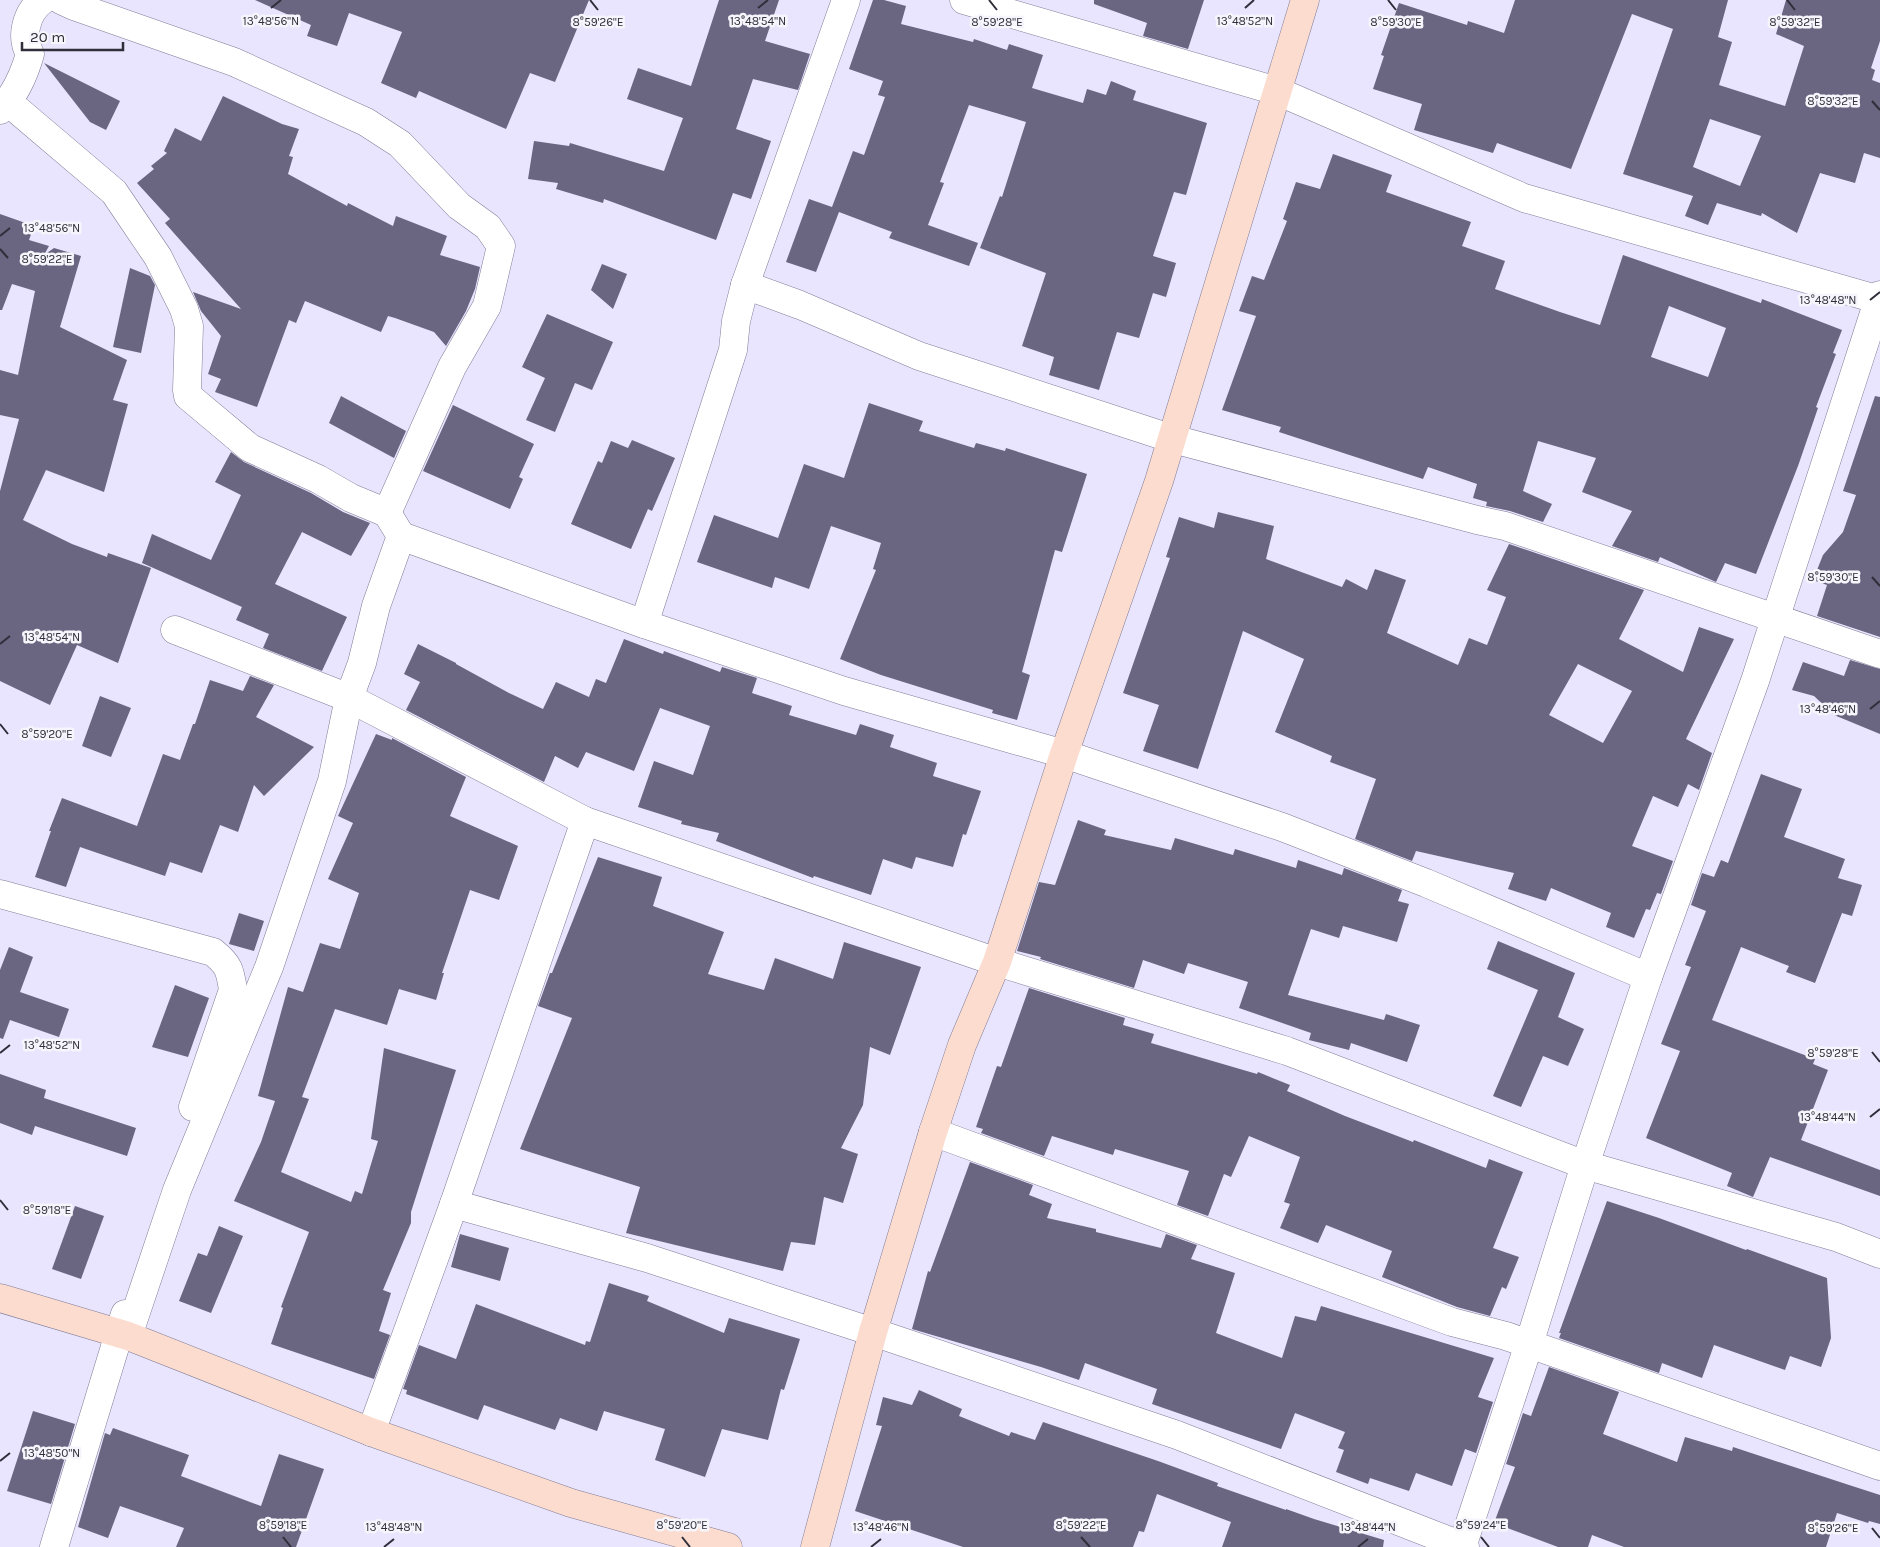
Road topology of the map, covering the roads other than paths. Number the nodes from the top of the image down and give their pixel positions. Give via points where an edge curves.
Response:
1 (43, 0) edge
2 (62, 0) edge
3 (846, 0) edge
4 (964, 0) edge
5 (1305, 0) edge
6 (1277, 91) junction
7 (4, 106) edge
8 (745, 285) junction
9 (1880, 298) edge
10 (1173, 439) junction
11 (387, 513) junction
12 (401, 536) junction
13 (1774, 617) junction
14 (644, 624) junction
15 (175, 630) dead end
16 (1880, 654) edge
17 (349, 698) junction
18 (1064, 754) junction
19 (584, 820) junction
20 (0, 894) edge
21 (997, 962) junction
22 (1648, 977) junction
23 (933, 1132) junction
24 (1585, 1165) junction
25 (454, 1204) junction
26 (1880, 1254) edge
27 (0, 1298) edge
28 (873, 1332) junction
29 (123, 1335) junction
30 (1529, 1344) junction
31 (371, 1432) junction
32 (1880, 1466) edge
33 (58, 1546) edge
34 (728, 1547) edge
35 (815, 1547) edge
36 (1463, 1547) edge

1 - 7 street via 37,4 24,34 30,54 22,78
2 - 11 street via 234,62 366,122 400,144 459,206 495,236 501,246 486,306 452,367
3 - 8 street
4 - 6 street
5 - 6 street
6 - 9 street via 1524,198
6 - 10 street
7 - 11 street via 114,192 158,257 189,326 188,396 250,448
8 - 10 street via 920,356
8 - 14 street via 733,350
9 - 13 street
10 - 13 street via 1506,526
10 - 18 street
11 - 12 street
12 - 14 street
12 - 17 street
13 - 16 street
13 - 22 street via 1755,681
14 - 18 street via 844,691
15 - 17 street
17 - 19 street
17 - 29 street via 332,781 272,958 177,1190
18 - 21 street
18 - 22 street via 1282,827 1426,883
19 - 21 street
19 - 25 street
20 - 29 street via 212,952 226,962 231,977 232,990
21 - 23 street via 962,1045
21 - 24 street via 1287,1051
22 - 24 street
23 - 28 street
23 - 30 street via 1452,1322
24 - 26 street via 1836,1237
24 - 30 street
25 - 28 street via 647,1258
25 - 31 street
27 - 29 street
28 - 35 street
28 - 36 street via 1177,1435
29 - 31 street
29 - 33 street
30 - 32 street
30 - 36 street
31 - 34 street via 571,1503

